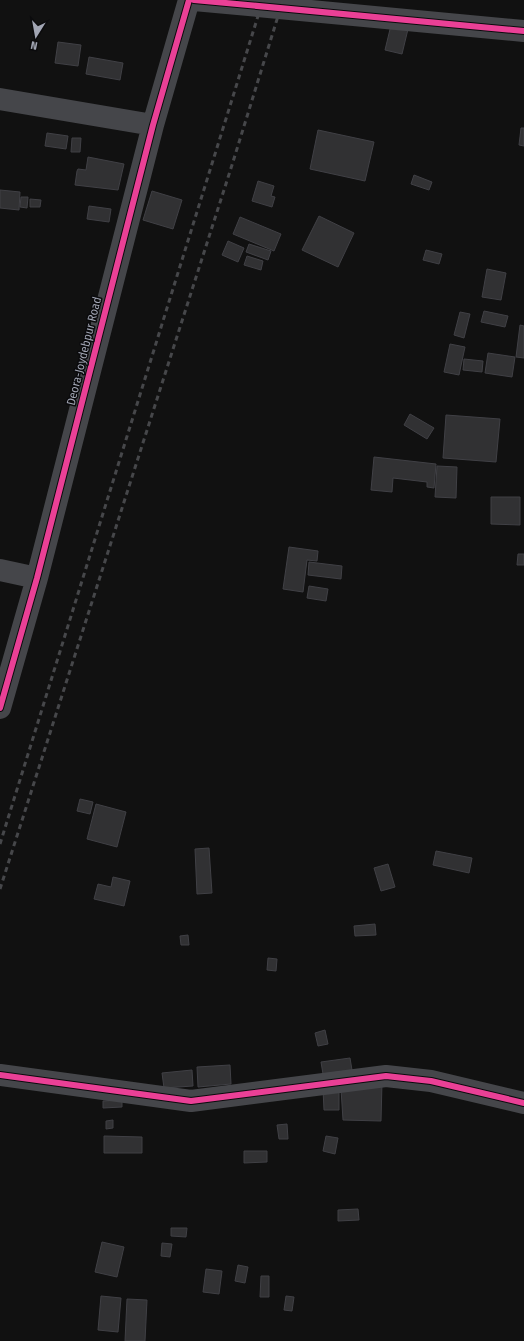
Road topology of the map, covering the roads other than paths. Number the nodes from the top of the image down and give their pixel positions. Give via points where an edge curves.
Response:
1 (189, 0) edge
2 (194, 0) edge
3 (524, 31) edge
4 (0, 99) edge
5 (153, 125) junction
6 (0, 570) edge
7 (37, 578) junction
8 (0, 708) edge
9 (0, 1075) edge
10 (524, 1103) edge

1 - 5 street, Deora-Joydebpur Road
2 - 3 street
4 - 5 street
5 - 7 street, Deora-Joydebpur Road
6 - 7 street
7 - 8 street, Deora-Joydebpur Road
9 - 10 street via 191,1101 386,1076 431,1081

